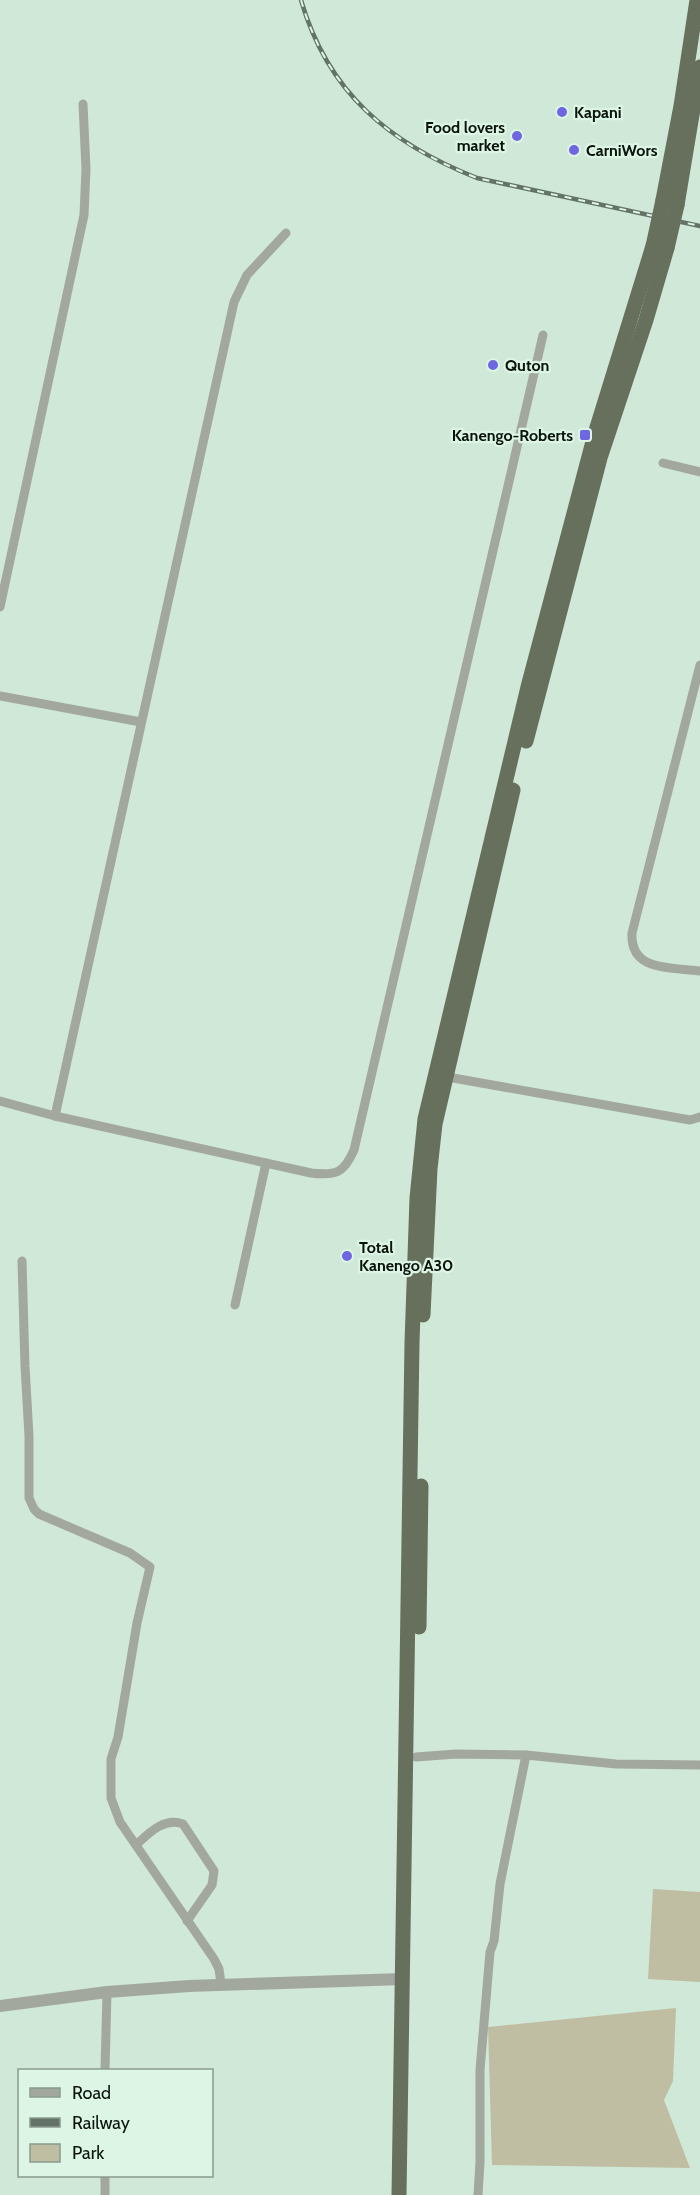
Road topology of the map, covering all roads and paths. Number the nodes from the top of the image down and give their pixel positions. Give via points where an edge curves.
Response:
1 (697, 0) edge
2 (700, 67) edge
3 (83, 104) dead end
4 (670, 203) junction
5 (286, 233) dead end
6 (543, 335) dead end
7 (663, 463) dead end
8 (700, 472) edge
9 (0, 602) edge
10 (700, 664) edge
11 (0, 696) edge
12 (141, 722) junction
13 (700, 971) edge
14 (440, 1076) junction
15 (0, 1101) edge
16 (56, 1116) junction
17 (699, 1118) edge
18 (266, 1162) junction
19 (22, 1261) dead end
20 (235, 1305) dead end
21 (526, 1755) junction
22 (416, 1757) junction
23 (700, 1765) edge
24 (136, 1845) junction
25 (187, 1921) junction
26 (403, 1979) junction
27 (221, 1984) junction
28 (107, 1992) junction
29 (0, 2006) edge
30 (105, 2069) edge
31 (105, 2177) edge
32 (105, 2195) edge
33 (399, 2195) edge
34 (407, 2195) edge
35 (477, 2195) edge

1 - 4 highway
2 - 4 highway
3 - 9 street via 84,215
4 - 14 highway, bridge via 660,247 598,423 525,699
5 - 12 street via 247,275 234,302
6 - 18 street via 354,1150 345,1167 324,1174
7 - 8 street
10 - 13 street via 632,942 643,962
11 - 12 street
12 - 16 street
14 - 17 street via 690,1120
14 - 22 highway via 425,1253
14 - 26 highway via 425,1119 414,1267
15 - 16 street
16 - 18 street
18 - 20 street
19 - 24 street via 31,1504 39,1514 130,1553 150,1567 110,1775 113,1807
21 - 22 street
21 - 23 street via 616,1764
21 - 35 street via 490,1952 480,2070
22 - 34 highway
24 - 25 street
24 - 25 street via 167,1821 183,1824 214,1871 212,1886
25 - 27 street via 214,1959
26 - 27 street
26 - 33 highway
27 - 28 street
28 - 29 street
28 - 30 street
31 - 32 street

